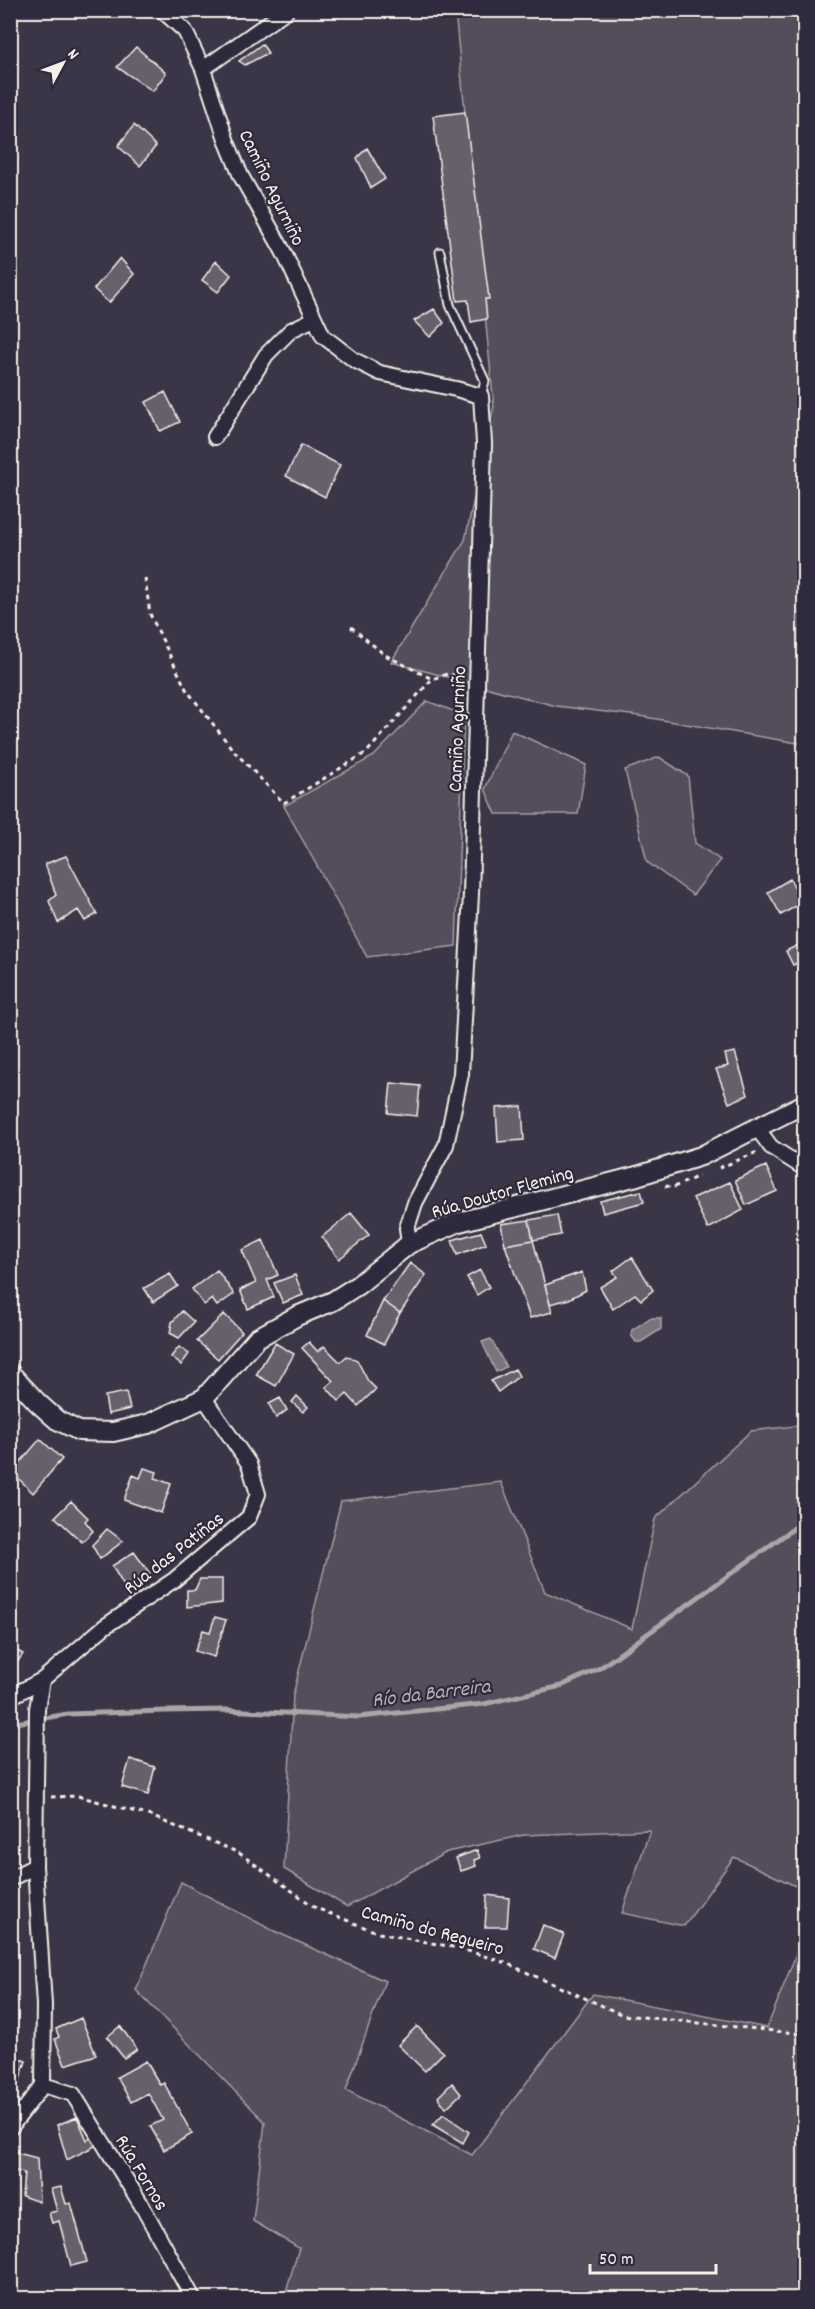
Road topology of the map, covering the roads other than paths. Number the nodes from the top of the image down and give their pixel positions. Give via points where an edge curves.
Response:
1 (162, 10) edge
2 (287, 10) edge
3 (203, 69) junction
4 (440, 252) dead end
5 (314, 319) junction
6 (481, 396) junction
7 (215, 437) dead end
8 (804, 1104) edge
9 (757, 1128) junction
10 (804, 1168) edge
11 (410, 1244) junction
12 (10, 1372) edge
13 (204, 1398) junction
14 (42, 1680) junction
15 (10, 1697) edge
16 (34, 1866) junction
17 (10, 1879) edge
18 (43, 2085) junction
19 (10, 2128) edge
20 (192, 2298) edge

1 - 3 street, Camiño Agurniño via 185,31
2 - 3 street
3 - 5 street, Camiño Agurniño via 241,176 283,251
4 - 6 lane via 450,304 485,381
5 - 6 street, Camiño Agurniño via 323,336 354,360 380,373
5 - 7 street via 291,330 266,355
6 - 11 street, Camiño Agurniño via 484,443 471,894 460,1074 446,1144 415,1203 407,1228
8 - 9 main road, Rúa Doutor Fleming
9 - 10 street via 771,1147
9 - 11 main road, Rúa Doutor Fleming via 701,1156 459,1222
11 - 13 main road, Rúa Doutor Fleming via 333,1302 257,1338
12 - 13 main road, Rúa Doutor Fleming via 57,1420 79,1431 113,1432 148,1424
13 - 14 street, Rúa das Patiñas via 249,1464 258,1494 249,1517 174,1580 104,1627
14 - 15 street, Rúa das Patiñas
14 - 16 street via 37,1709
16 - 17 street
16 - 18 street via 44,2005
18 - 19 street
18 - 20 street, Rúa Fornos via 73,2094 141,2204

